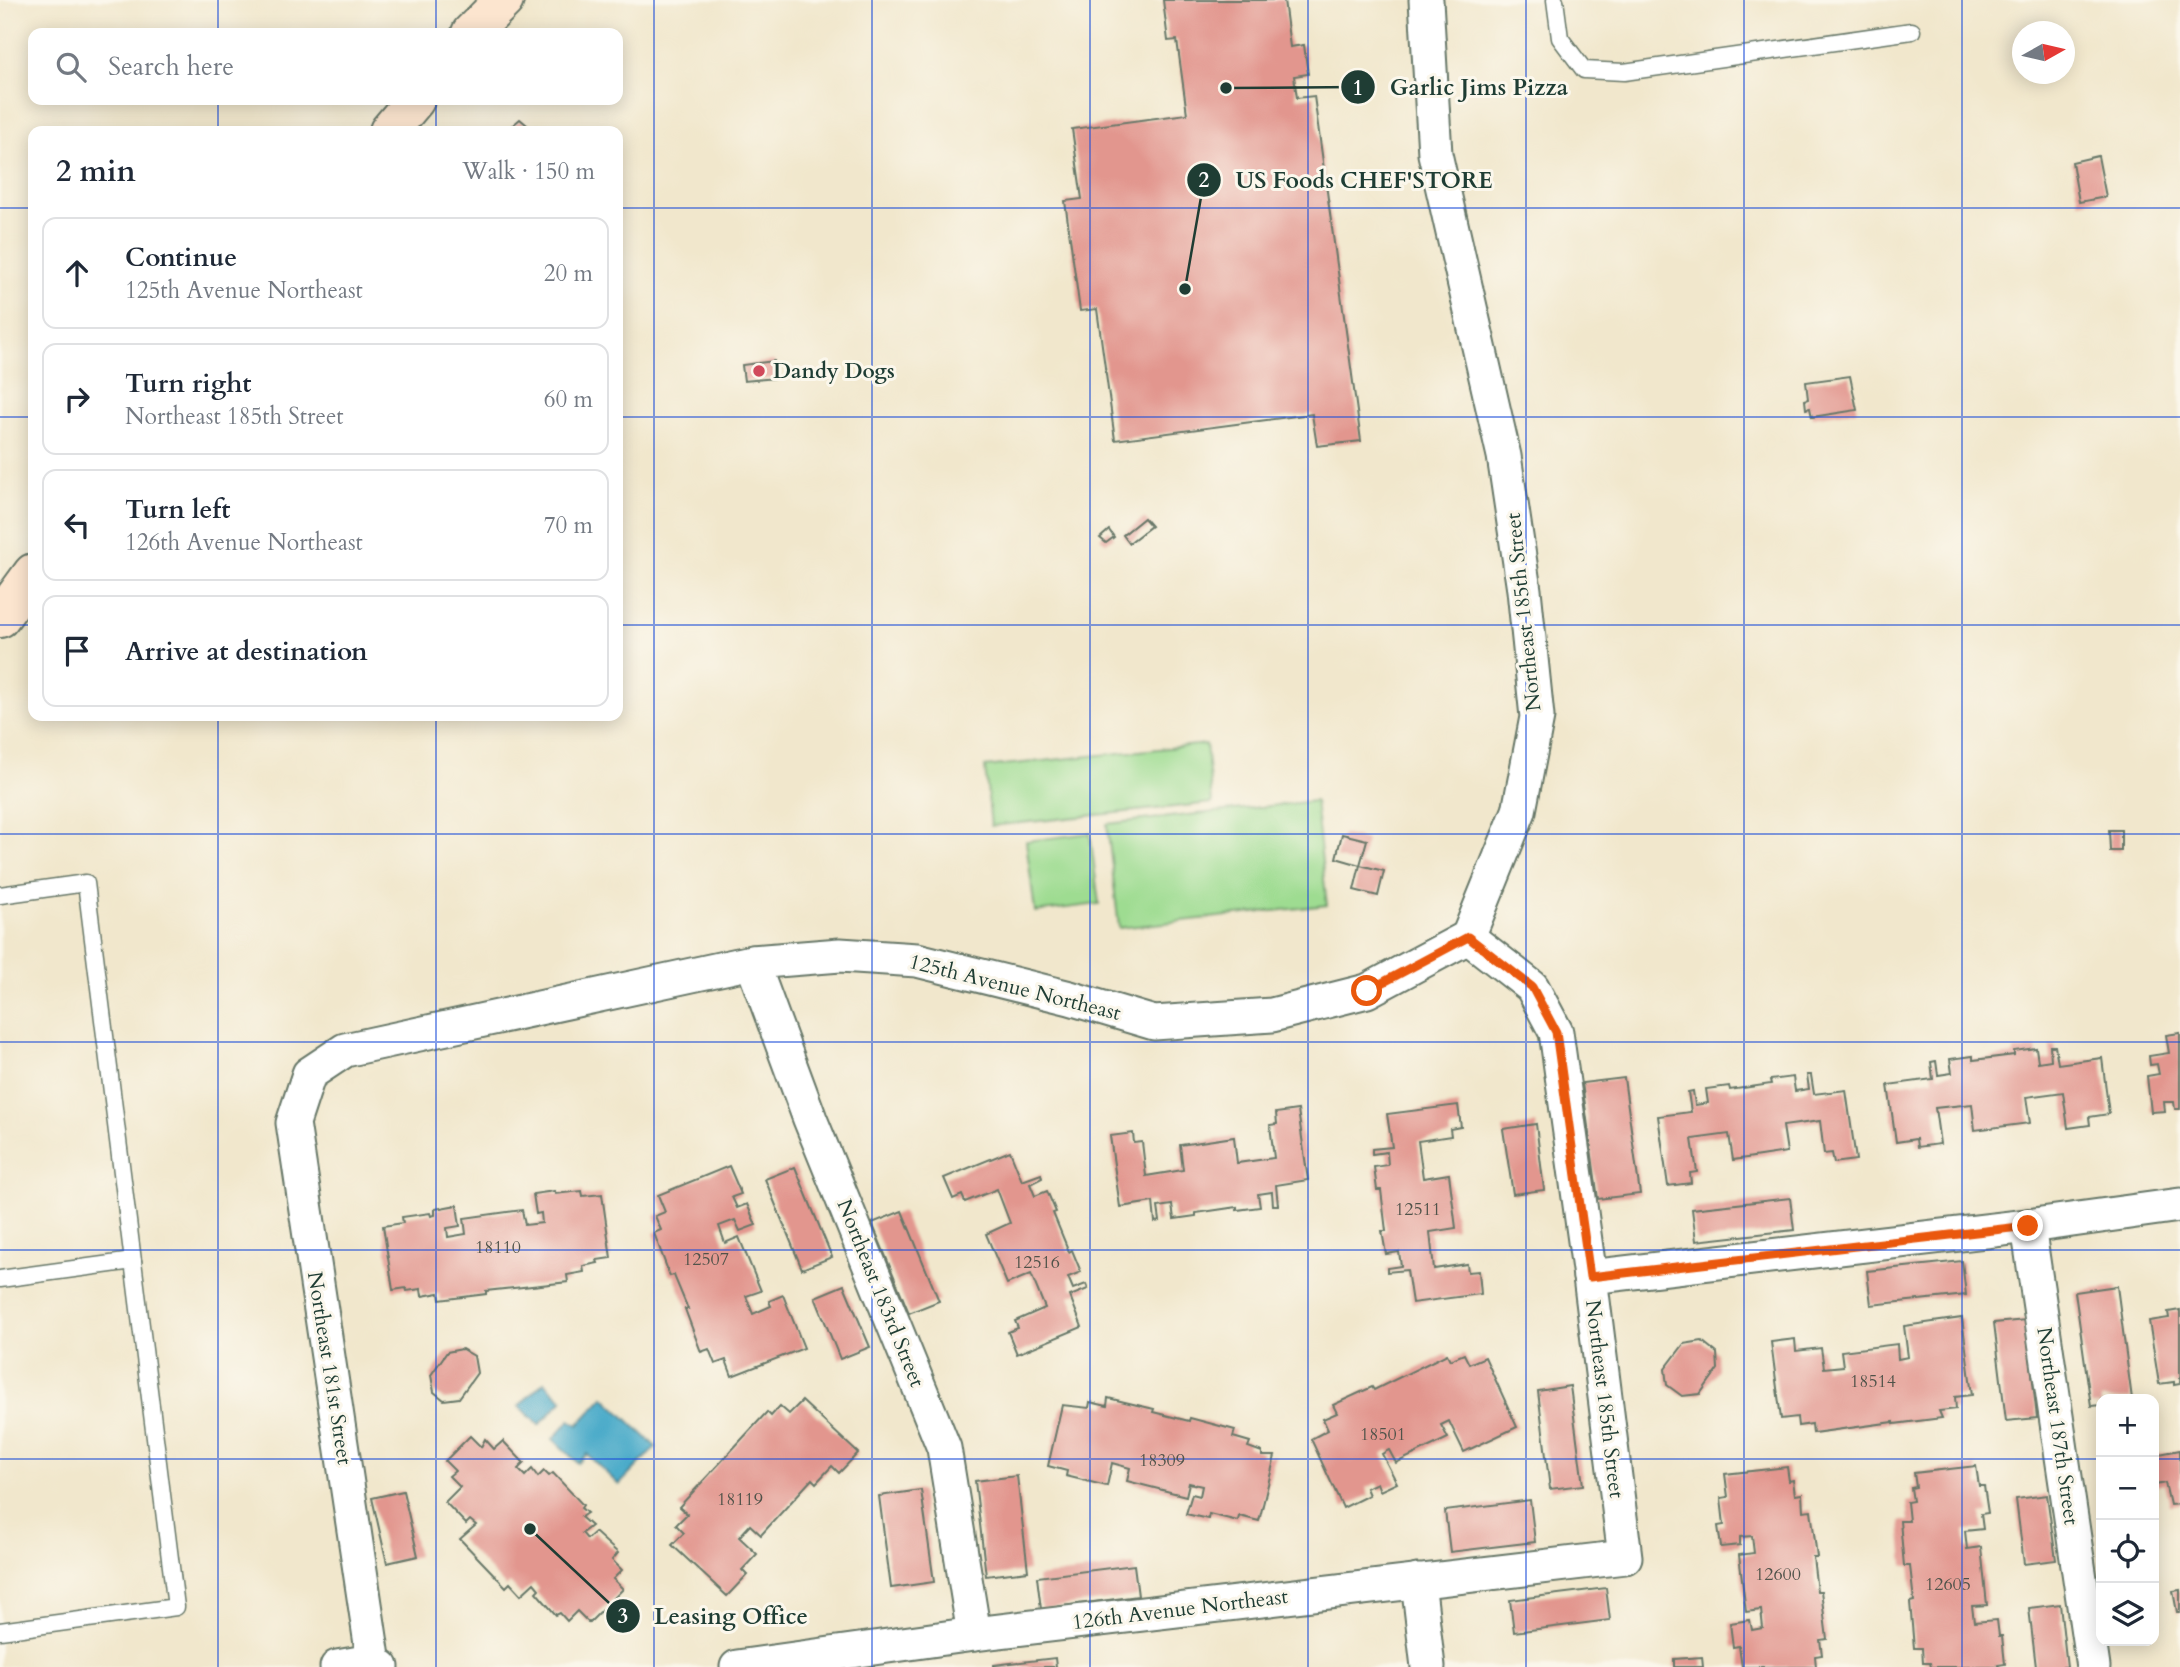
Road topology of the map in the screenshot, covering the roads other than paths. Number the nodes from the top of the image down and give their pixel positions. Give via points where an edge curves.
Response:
1 (504, 0) edge
2 (1426, 0) edge
3 (1555, 0) edge
4 (476, 28) edge
5 (1912, 32) dead end
6 (411, 105) edge
7 (393, 126) edge
8 (28, 580) edge
9 (0, 618) edge
10 (0, 895) edge
11 (1468, 937) junction
12 (752, 962) junction
13 (309, 1074) joint
14 (2180, 1205) edge
15 (2028, 1226) junction
16 (133, 1261) junction
17 (1590, 1277) junction
18 (0, 1279) edge
19 (1625, 1557) joint
20 (1418, 1581) junction
21 (0, 1631) edge
22 (974, 1634) junction
23 (378, 1666) edge
24 (337, 1667) edge
25 (737, 1667) edge
26 (1428, 1667) edge
27 (2093, 1667) edge

1 - 4 main road
2 - 11 street, Northeast 185th Street via 1436,154 1504,456 1524,590 1536,717 1519,811
3 - 5 lane via 1560,38 1584,70 1624,72
6 - 7 main road
8 - 9 main road
10 - 16 lane via 86,883
11 - 12 street, 125th Avenue Northeast via 1367,991 1272,1015 1154,1023 917,960 840,956
11 - 17 street, Northeast 185th Street via 1532,987 1556,1032
12 - 13 street, 125th Avenue Northeast via 345,1050
12 - 22 street, Northeast 183rd Street via 810,1119 944,1448
13 - 23 street, Northeast 181st Street via 293,1123
14 - 15 street
15 - 17 street
15 - 27 street, Northeast 187th Street
16 - 18 lane
16 - 21 lane via 177,1607
17 - 19 street, Northeast 185th Street
19 - 20 street, 126th Avenue Northeast
20 - 22 street, 126th Avenue Northeast
20 - 26 street
22 - 25 street, 126th Avenue Northeast
23 - 24 street via 352,1663

